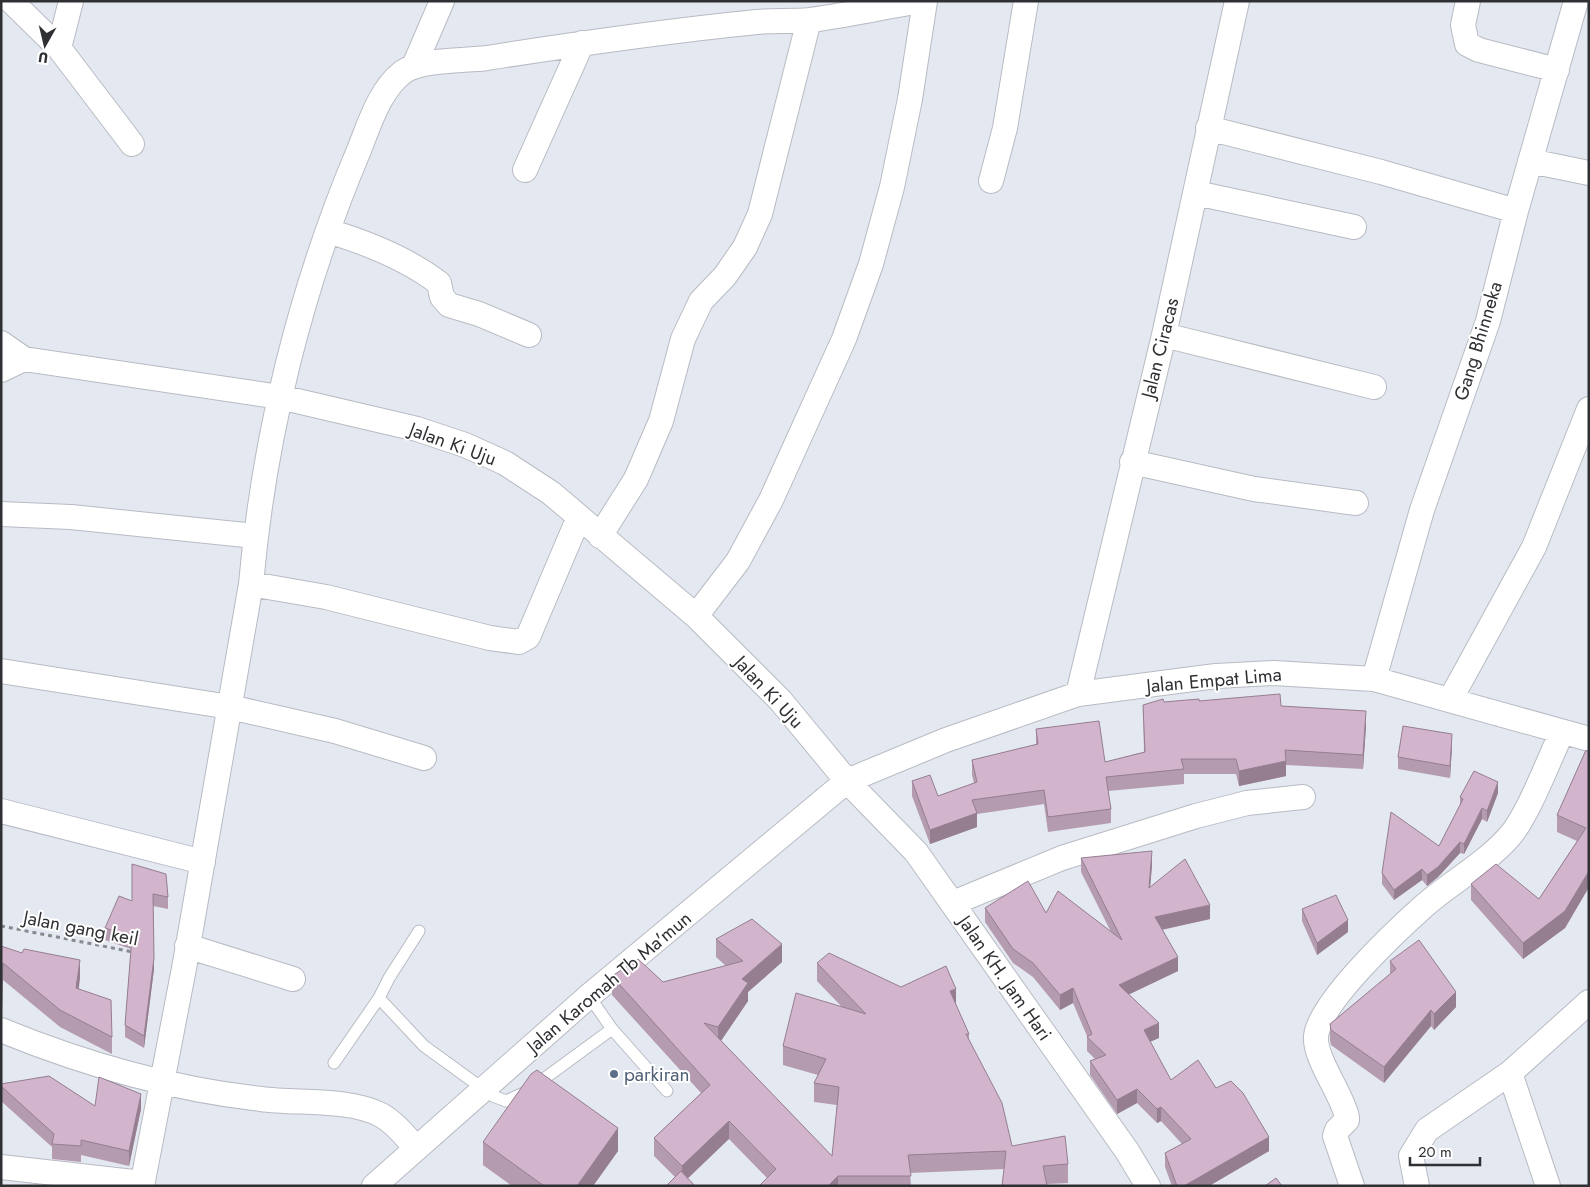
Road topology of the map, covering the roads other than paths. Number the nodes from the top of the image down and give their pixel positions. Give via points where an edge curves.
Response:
1 (11, 1) edge
2 (71, 1) edge
3 (442, 1) edge
4 (921, 1) edge
5 (925, 1) edge
6 (1026, 1) edge
7 (1237, 1) edge
8 (1468, 1) edge
9 (1576, 1) edge
10 (763, 12) edge
11 (809, 20) junction
12 (582, 43) junction
13 (60, 48) junction
14 (414, 66) junction
15 (1557, 70) junction
16 (1208, 128) junction
17 (132, 144) dead end
18 (1530, 161) junction
19 (525, 170) dead end
20 (1589, 173) edge
21 (992, 181) dead end
22 (1196, 193) junction
23 (1516, 211) junction
24 (1354, 227) dead end
25 (328, 231) junction
26 (529, 335) dead end
27 (1164, 335) junction
28 (1, 343) edge
29 (24, 359) junction
30 (1, 370) edge
31 (1374, 387) dead end
32 (280, 397) junction
33 (1589, 409) edge
34 (1132, 462) junction
35 (1356, 503) dead end
36 (1, 514) edge
37 (579, 517) junction
38 (255, 536) junction
39 (600, 536) junction
40 (251, 584) junction
41 (696, 616) junction
42 (1, 671) edge
43 (1374, 679) junction
44 (1078, 694) junction
45 (1450, 700) junction
46 (230, 707) junction
47 (1562, 732) junction
48 (1589, 739) edge
49 (424, 758) dead end
50 (847, 781) junction
51 (1303, 797) dead end
52 (1, 811) edge
53 (204, 862) junction
54 (953, 903) junction
55 (419, 931) dead end
56 (187, 946) junction
57 (293, 979) dead end
58 (590, 996) junction
59 (379, 998) junction
60 (1589, 1002) edge
61 (612, 1029) junction
62 (1, 1030) edge
63 (334, 1063) dead end
64 (1510, 1073) junction
65 (162, 1083) junction
66 (483, 1088) junction
67 (667, 1091) dead end
68 (416, 1149) junction
69 (1, 1167) edge
70 (389, 1181) edge
71 (142, 1184) edge
72 (1148, 1186) edge
73 (1352, 1186) edge
74 (1416, 1186) edge
75 (1548, 1186) edge

1 - 13 street
2 - 13 street
3 - 14 street
4 - 11 street
5 - 41 street via 892,187 871,264 844,339 762,518 738,561
6 - 21 street via 1005,128
7 - 16 street, Jalan Ciracas
8 - 15 street via 1463,26 1467,44
9 - 15 street, Gang Bhinneka
10 - 11 street
10 - 12 street
11 - 39 street via 760,214 745,247 725,276 701,301 683,339 661,421 636,479
12 - 14 street
12 - 19 street
13 - 17 street
14 - 25 street via 393,81 378,105
15 - 18 street, Gang Bhinneka
16 - 22 street, Jalan Ciracas
16 - 23 street via 1381,172
18 - 20 street
18 - 23 street, Gang Bhinneka
22 - 24 street
22 - 27 street, Jalan Ciracas
23 - 43 street, Gang Bhinneka via 1488,321 1422,510
25 - 26 street via 381,249 423,270 439,283 442,297 449,305
25 - 32 street via 295,333
27 - 31 street
27 - 34 street, Jalan Ciracas
28 - 29 street
29 - 30 street
29 - 32 street, Jalan Ki Uju
32 - 37 street, Jalan Ki Uju via 416,429 465,445 505,463 551,493
32 - 38 street
33 - 45 street via 1534,547
34 - 35 street via 1254,490
34 - 44 street, Jalan Ciracas
36 - 38 street
37 - 39 street, Jalan Ki Uju
37 - 40 street via 528,637 519,642 490,638 326,597
38 - 40 street
39 - 41 street, Jalan Ki Uju
40 - 46 street
41 - 50 street, Jalan Ki Uju via 780,700
42 - 46 street
43 - 44 street, Jalan Empat Lima via 1245,674
43 - 45 street, Jalan Empat Lima
44 - 50 street, Jalan Empat Lima via 946,740
45 - 47 street, Jalan Empat Lima
46 - 49 street via 334,731
46 - 53 street
47 - 48 street, Jalan Empat Lima
47 - 73 street via 1510,836 1472,871 1425,905 1340,992 1320,1023 1316,1046 1348,1117 1335,1136
50 - 54 street, Jalan KH. Jam Hari via 916,852
50 - 58 street, Jalan Karomah Tb Ma'mun
51 - 54 street via 1247,804 1196,816 1062,858
52 - 53 street
53 - 56 street
54 - 72 street, Jalan KH. Jam Hari
55 - 59 lane
56 - 57 street
56 - 65 street
58 - 61 lane
58 - 66 street, Jalan Karomah Tb Ma'mun
59 - 63 lane
59 - 66 lane via 424,1046
60 - 64 street
61 - 66 lane via 517,1098 506,1101
61 - 67 lane
62 - 65 street via 47,1049
64 - 74 street via 1427,1130 1412,1156
64 - 75 street
65 - 68 street via 261,1100 356,1107 392,1123
65 - 71 street
66 - 68 street, Jalan Karomah Tb Ma'mun
68 - 70 street, Jalan Karomah Tb Ma'mun
69 - 71 street

